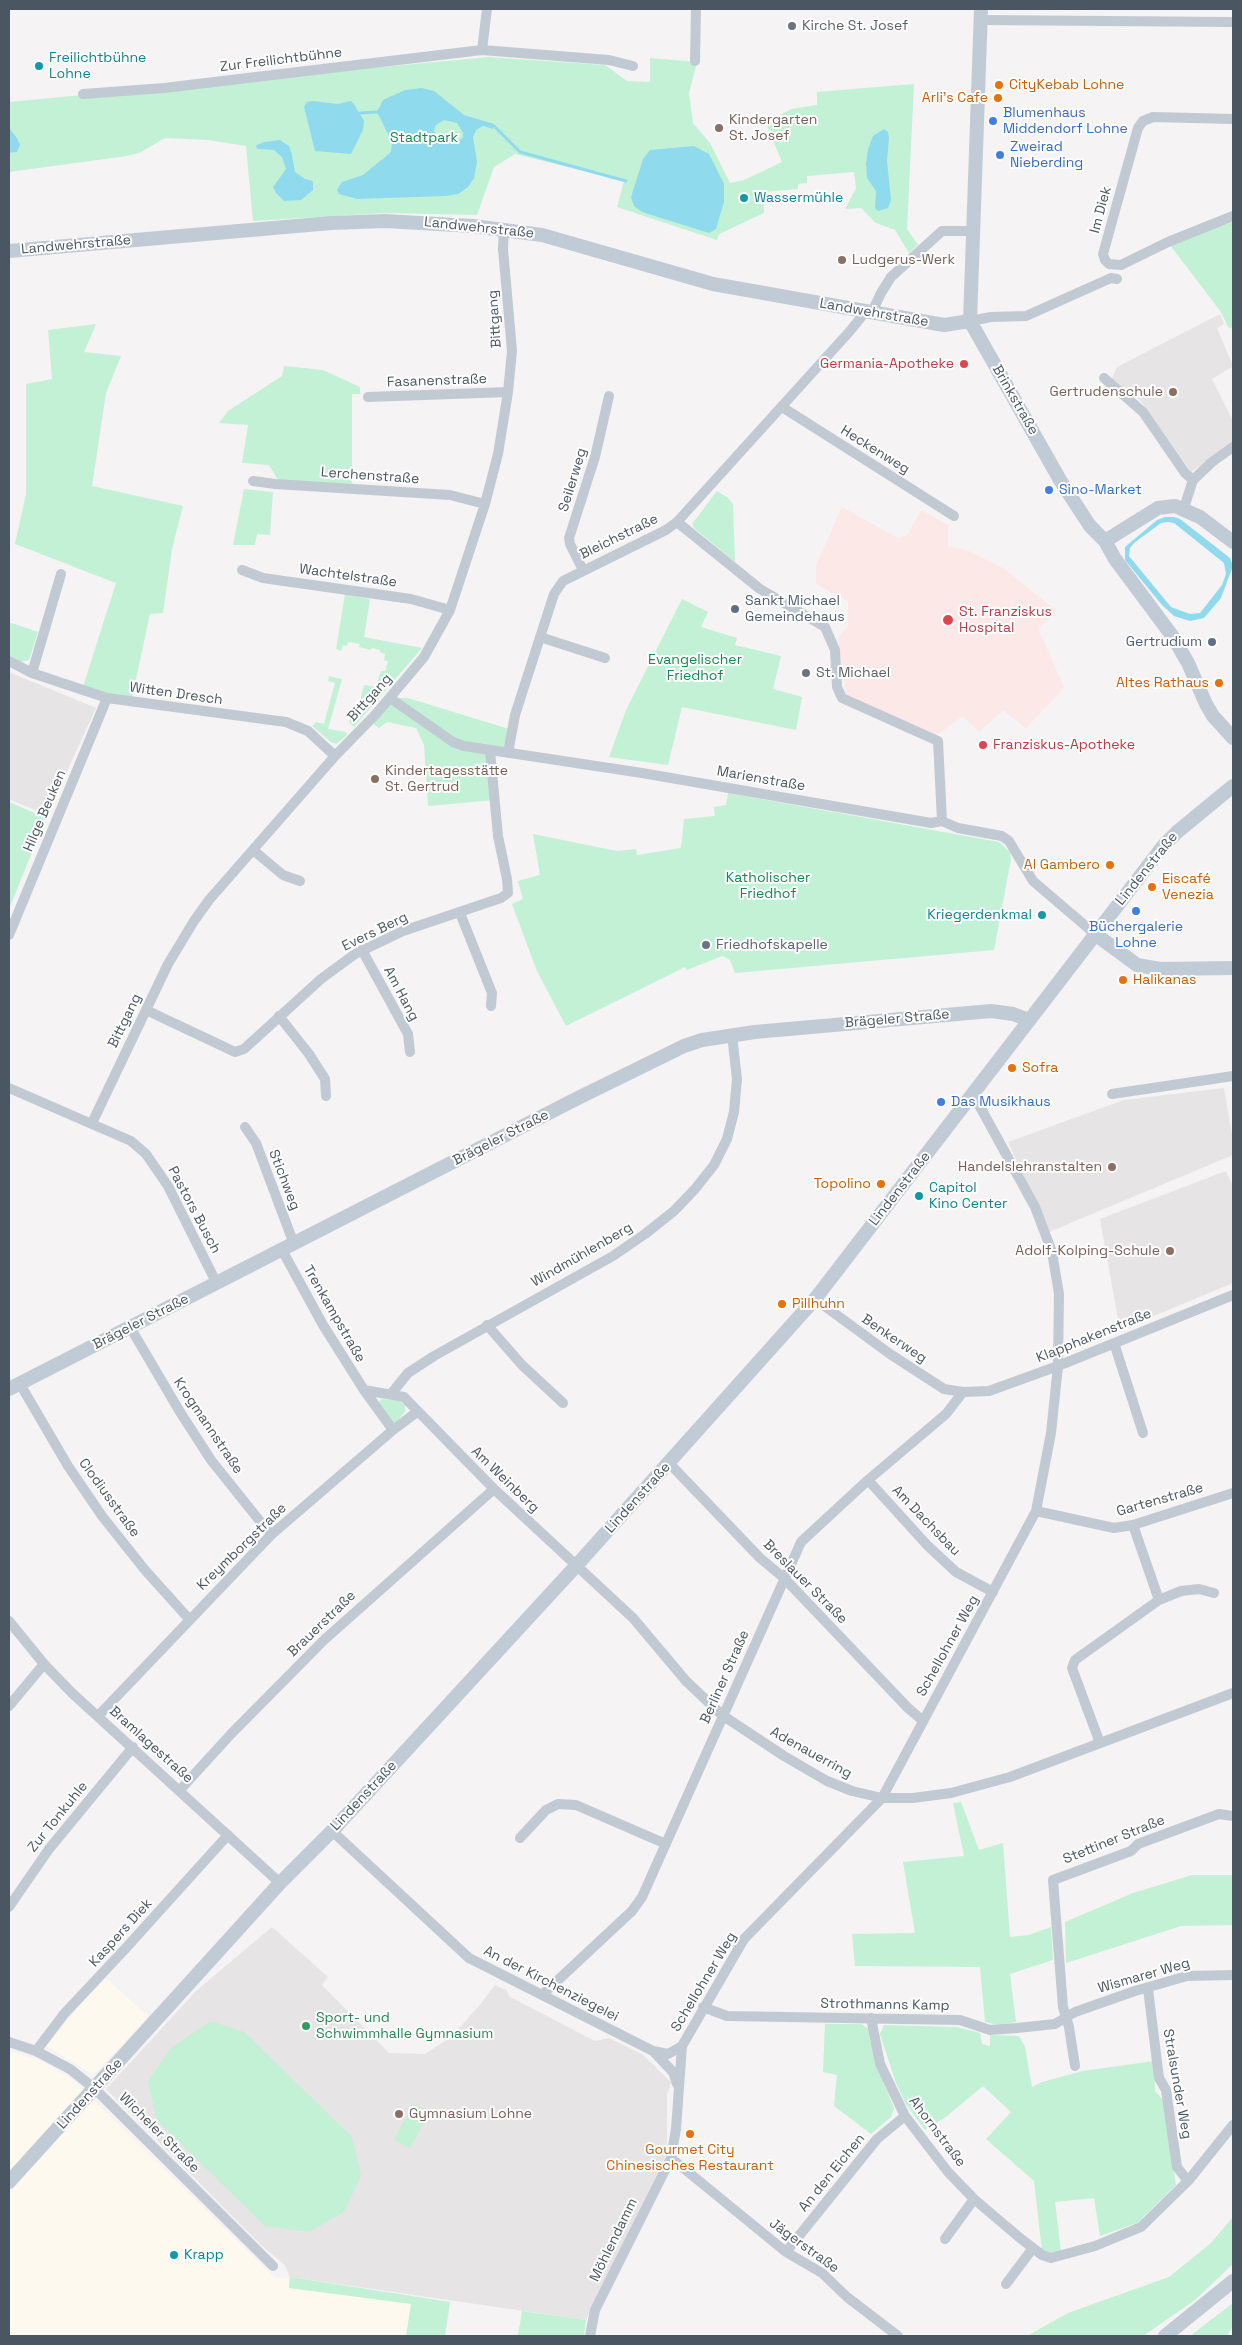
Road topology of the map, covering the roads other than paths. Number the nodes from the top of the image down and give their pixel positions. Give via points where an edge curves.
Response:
1 (487, 9) edge
2 (696, 9) edge
3 (981, 14) edge
4 (1233, 22) edge
5 (482, 50) junction
6 (695, 60) dead end
7 (633, 66) dead end
8 (83, 94) dead end
9 (1233, 119) edge
10 (1233, 216) edge
11 (504, 228) junction
12 (972, 231) junction
13 (9, 251) edge
14 (1117, 279) dead end
15 (869, 312) junction
16 (970, 321) junction
17 (1104, 378) dead end
18 (508, 392) junction
19 (609, 396) dead end
20 (368, 398) dead end
21 (782, 407) junction
22 (1233, 447) edge
23 (1193, 480) junction
24 (253, 481) dead end
25 (485, 504) junction
26 (1184, 508) junction
27 (954, 516) dead end
28 (677, 522) junction
29 (1105, 541) junction
30 (1233, 542) edge
31 (242, 570) dead end
32 (583, 570) junction
33 (61, 574) dead end
34 (450, 610) junction
35 (540, 637) junction
36 (605, 658) dead end
37 (9, 661) edge
38 (32, 673) junction
39 (107, 698) junction
40 (390, 698) junction
41 (1233, 738) edge
42 (490, 751) junction
43 (508, 753) junction
44 (335, 756) junction
45 (1233, 786) edge
46 (942, 821) junction
47 (253, 850) junction
48 (300, 881) dead end
49 (460, 913) junction
50 (1095, 934) junction
51 (9, 935) edge
52 (362, 950) junction
53 (1233, 968) edge
54 (491, 1006) dead end
55 (146, 1010) junction
56 (279, 1016) junction
57 (1029, 1020) junction
58 (732, 1035) junction
59 (410, 1052) dead end
60 (1233, 1076) edge
61 (9, 1088) edge
62 (974, 1094) junction
63 (1112, 1094) dead end
64 (326, 1096) dead end
65 (92, 1123) junction
66 (246, 1126) dead end
67 (288, 1247) junction
68 (217, 1284) junction
69 (1233, 1295) edge
70 (815, 1299) junction
71 (487, 1325) junction
72 (130, 1327) junction
73 (1114, 1343) junction
74 (1058, 1366) junction
75 (14, 1387) edge
76 (364, 1390) junction
77 (963, 1392) junction
78 (391, 1394) junction
79 (563, 1403) dead end
80 (417, 1412) junction
81 (393, 1430) junction
82 (1143, 1433) dead end
83 (669, 1462) junction
84 (868, 1480) junction
85 (494, 1490) junction
86 (1233, 1493) edge
87 (1036, 1510) junction
88 (1133, 1525) junction
89 (271, 1535) junction
90 (576, 1566) junction
91 (784, 1578) junction
92 (994, 1592) junction
93 (1214, 1594) dead end
94 (1159, 1600) junction
95 (189, 1619) junction
96 (9, 1621) edge
97 (44, 1664) junction
98 (1233, 1692) edge
99 (9, 1706) edge
100 (722, 1715) junction
101 (98, 1716) junction
102 (922, 1720) junction
103 (1100, 1743) junction
104 (133, 1748) junction
105 (180, 1790) junction
106 (882, 1798) junction
107 (1233, 1816) edge
108 (332, 1830) junction
109 (228, 1835) junction
110 (520, 1838) dead end
111 (666, 1844) junction
112 (280, 1883) junction
113 (9, 1907) edge
114 (1233, 1975) edge
115 (1148, 1989) junction
116 (542, 1995) junction
117 (703, 2007) junction
118 (871, 2018) junction
119 (1066, 2018) junction
120 (9, 2042) edge
121 (682, 2046) junction
122 (36, 2051) junction
123 (653, 2051) junction
124 (1075, 2066) dead end
125 (678, 2085) junction
126 (94, 2089) junction
127 (905, 2116) junction
128 (1233, 2125) edge
129 (671, 2158) junction
130 (1188, 2181) junction
131 (9, 2182) edge
132 (974, 2199) junction
133 (945, 2239) dead end
134 (1033, 2248) junction
135 (786, 2252) junction
136 (273, 2266) dead end
137 (1233, 2281) edge
138 (1006, 2284) dead end
139 (590, 2336) edge
140 (898, 2336) edge
141 (1165, 2336) edge

1 - 5 street
2 - 6 street
3 - 4 street
3 - 12 street
5 - 7 street, Zur Freilichtbühne via 609,60
5 - 8 street, Zur Freilichtbühne via 164,88
9 - 10 street, Im Diek via 1153,117 1143,121 1135,137 1105,260 1109,264 1121,265
11 - 13 street, Landwehrstraße via 385,221 331,223
11 - 15 street, Landwehrstraße via 542,235 700,282
11 - 18 street, Bittgang via 512,351
12 - 15 street, Bleichstraße via 942,230 891,277
12 - 16 street
14 - 16 street via 1111,278 1026,316
15 - 16 street, Landwehrstraße via 944,325
15 - 21 street, Bleichstraße
16 - 29 street, Brinkstraße via 1060,480 1090,526
17 - 23 street via 1143,412
18 - 20 street, Fasanenstraße
18 - 25 street, Bittgang via 498,454
19 - 32 street, Seilerweg via 595,457 569,538
21 - 27 street, Heckenweg
21 - 28 street, Bleichstraße
22 - 23 street
23 - 26 street
24 - 25 street, Lerchenstraße via 450,495
25 - 34 street, Bittgang
26 - 29 street via 1158,508
26 - 30 street
28 - 32 street, Bleichstraße
28 - 46 street via 774,599 824,627 835,650 842,698 938,742
29 - 41 street, Brinkstraße via 1172,637 1213,716
31 - 34 street, Wachtelstraße via 263,578 411,598
32 - 35 street, Bleichstraße via 563,581 554,594
33 - 38 street
34 - 40 street, Bittgang via 424,657
35 - 36 street
35 - 43 street, Bleichstraße via 515,715
37 - 38 street, Witten Dresch
38 - 39 street, Witten Dresch
39 - 44 street, Witten Dresch via 286,722 308,732
39 - 51 street, Hilge Beuken
40 - 42 street, Marienstraße via 453,742
40 - 44 street, Bittgang
42 - 43 street, Marienstraße
42 - 49 street, Evers Berg via 498,836 508,893
43 - 46 street, Marienstraße via 931,823
44 - 47 street, Bittgang
45 - 50 street, Lindenstraße via 1164,845
46 - 50 street, Marienstraße via 958,828 1002,836 1009,841 1033,881
47 - 48 street via 283,875
47 - 55 street, Bittgang via 194,921
49 - 52 street, Evers Berg via 404,931
49 - 54 street via 492,993
50 - 53 street via 1137,966 1160,969
50 - 57 street, Lindenstraße
52 - 56 street, Evers Berg via 321,979
52 - 59 street, Am Hang via 408,1034
55 - 56 street, Evers Berg via 235,1052 250,1044
55 - 65 street, Bittgang
56 - 64 street via 325,1080
57 - 58 street, Brägeler Straße via 991,1011
57 - 62 street, Lindenstraße
58 - 67 street, Brägeler Straße via 702,1040 670,1053
58 - 71 street, Windmühlenberg via 737,1078 734,1112 719,1156 695,1189 674,1212 613,1256
60 - 63 street
61 - 65 street, Pastors Busch
62 - 70 street, Lindenstraße
62 - 74 street, Schellohner Weg via 1035,1208 1052,1252 1060,1294
65 - 68 street, Pastors Busch via 131,1141 160,1172
66 - 67 street, Stichweg via 256,1143
67 - 68 street, Brägeler Straße
67 - 76 street, Trenkampstraße via 323,1325
68 - 72 street, Brägeler Straße
69 - 73 street, Klapphakenstraße
70 - 77 street, Benkerweg via 944,1389
70 - 83 street, Lindenstraße
71 - 78 street, Windmühlenberg via 408,1373
71 - 79 street via 522,1365
72 - 75 street, Brägeler Straße
72 - 89 street, Krogmannstraße via 211,1460
73 - 74 street, Klapphakenstraße
73 - 82 street
74 - 77 street, Klapphakenstraße via 989,1391
74 - 87 street, Schellohner Weg via 1051,1433
75 - 95 street, Clodiusstraße via 102,1516
76 - 78 street
76 - 81 street, Trenkampstraße
77 - 84 street, Berliner Straße via 946,1414
78 - 80 street via 404,1397
80 - 81 street, Kreymborgstraße
80 - 85 street, Am Weinberg
81 - 89 street, Kreymborgstraße
83 - 90 street, Lindenstraße
83 - 91 street, Breslauer Straße via 760,1558
84 - 91 street, Berliner Straße via 802,1542
84 - 92 street, Am Dachsbau via 927,1546 956,1572
85 - 90 street, Am Weinberg
85 - 105 street, Brauerstraße via 324,1640
86 - 88 street, Gartenstraße
87 - 88 street, Gartenstraße via 1114,1528
87 - 92 street, Schellohner Weg
88 - 94 street
89 - 95 street, Kreymborgstraße
90 - 100 street, Adenauerring via 633,1618 686,1681
90 - 108 street, Lindenstraße
91 - 100 street, Berliner Straße
91 - 102 street, Breslauer Straße
92 - 102 street, Schellohner Weg
93 - 94 street via 1199,1589 1181,1591
94 - 103 street via 1075,1660 1072,1668
95 - 101 street, Kreymborgstraße
96 - 97 street, Bramlagestraße
97 - 99 street
97 - 101 street, Bramlagestraße
98 - 103 street, Adenauerring
100 - 106 street, Adenauerring via 827,1781
100 - 111 street, Berliner Straße
101 - 104 street, Bramlagestraße
102 - 106 street, Schellohner Weg
103 - 106 street, Adenauerring via 1010,1777 951,1793
104 - 105 street, Bramlagestraße
104 - 113 street, Zur Tonkuhle via 49,1849
105 - 109 street, Bramlagestraße
106 - 117 street, Schellohner Weg via 744,1939
107 - 119 street, Stettiner Straße via 1219,1814 1053,1880
108 - 112 street, Lindenstraße
108 - 116 street, An der Kirchenziegelei via 469,1958
109 - 112 street, Bramlagestraße
109 - 122 street, Kaspers Diek via 64,2014
110 - 111 street via 546,1810 558,1804 576,1805
111 - 116 street, Berliner Straße via 642,1897 632,1911
112 - 126 street, Lindenstraße
114 - 115 street, Wismarer Weg via 1198,1974
115 - 119 street, Wismarer Weg via 1075,2012
115 - 130 street, Stralsunder Weg via 1177,2167
116 - 123 street, An der Kirchenziegelei
117 - 118 street, Strothmanns Kamp via 727,2016
117 - 121 street, Schellohner Weg
118 - 119 street, Strothmanns Kamp via 960,2020 990,2030 1039,2027
118 - 127 street, Ahornstraße via 880,2064
119 - 124 street
120 - 122 street, Wicheler Straße
121 - 123 street via 668,2054
121 - 125 street, Schellohner Weg
122 - 126 street, Wicheler Straße via 70,2069
123 - 125 street, An der Kirchenziegelei via 673,2072
125 - 129 street, Schellohner Weg
126 - 131 street, Lindenstraße
126 - 136 street, Wicheler Straße
127 - 132 street, Ahornstraße via 948,2172
127 - 135 street, An den Eichen via 877,2139
128 - 130 street
129 - 135 street, Jägerstraße
129 - 139 street, Möhlendamm via 595,2310
130 - 134 street, Ahornstraße via 1141,2227 1095,2246 1051,2258
132 - 133 street
132 - 134 street, Ahornstraße
134 - 138 street
135 - 140 street, Jägerstraße via 822,2273
137 - 141 street

